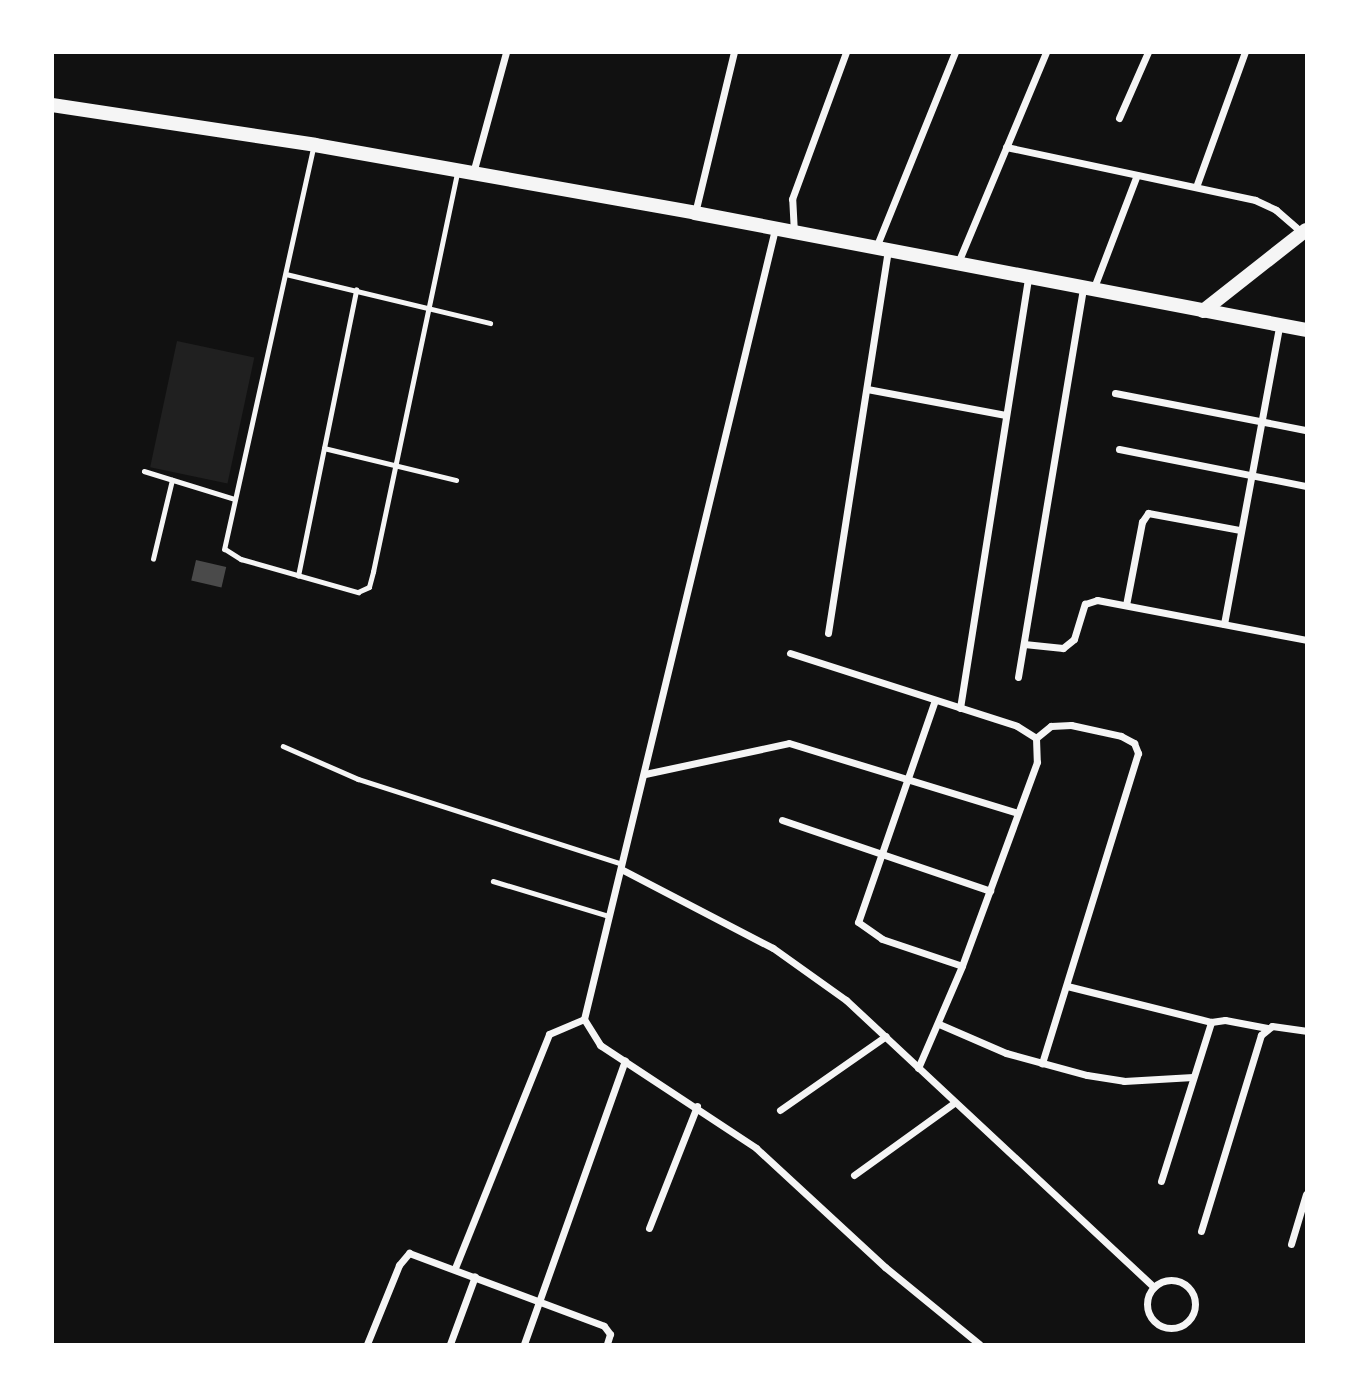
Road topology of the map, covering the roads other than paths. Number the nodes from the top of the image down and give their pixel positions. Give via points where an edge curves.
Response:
1 (506, 52) edge
2 (734, 52) edge
3 (846, 52) edge
4 (955, 52) edge
5 (1046, 52) edge
6 (1148, 52) edge
7 (1245, 52) edge
8 (53, 105) edge
9 (1119, 118) dead end
10 (314, 145) junction
11 (1006, 147) junction
12 (465, 173) junction
13 (1137, 175) junction
14 (1195, 187) junction
15 (695, 213) junction
16 (775, 229) junction
17 (1304, 232) edge
18 (794, 233) junction
19 (882, 251) junction
20 (956, 265) junction
21 (285, 274) junction
22 (1028, 279) junction
23 (356, 290) junction
24 (1088, 290) junction
25 (431, 307) junction
26 (1203, 311) junction
27 (490, 323) dead end
28 (1279, 325) junction
29 (1307, 330) edge
30 (867, 389) junction
31 (1115, 393) dead end
32 (1006, 415) junction
33 (1261, 420) junction
34 (1307, 429) edge
35 (324, 448) junction
36 (1119, 449) dead end
37 (396, 464) junction
38 (144, 471) dead end
39 (1250, 475) junction
40 (172, 480) junction
41 (456, 480) dead end
42 (1307, 486) edge
43 (235, 499) junction
44 (1240, 530) junction
45 (153, 559) dead end
46 (298, 576) junction
47 (1126, 604) junction
48 (1224, 624) junction
49 (828, 633) dead end
50 (1307, 640) edge
51 (1024, 644) junction
52 (790, 653) dead end
53 (1018, 677) dead end
54 (935, 700) junction
55 (960, 708) junction
56 (1036, 738) junction
57 (283, 746) dead end
58 (645, 774) junction
59 (906, 779) junction
60 (1018, 813) junction
61 (782, 820) dead end
62 (879, 853) junction
63 (622, 866) junction
64 (493, 881) dead end
65 (990, 891) junction
66 (609, 916) junction
67 (962, 966) junction
68 (1067, 986) junction
69 (584, 1019) junction
70 (1211, 1022) junction
71 (939, 1024) junction
72 (1267, 1028) junction
73 (1307, 1031) edge
74 (886, 1036) junction
75 (625, 1060) junction
76 (1042, 1063) junction
77 (918, 1068) junction
78 (1193, 1077) junction
79 (954, 1103) junction
80 (697, 1106) junction
81 (779, 1110) dead end
82 (854, 1175) dead end
83 (1161, 1181) dead end
84 (1307, 1194) edge
85 (649, 1228) dead end
86 (1201, 1231) dead end
87 (1291, 1244) dead end
88 (455, 1268) junction
89 (475, 1276) junction
90 (1154, 1287) junction
91 (540, 1301) junction
92 (367, 1345) edge
93 (450, 1345) edge
94 (524, 1345) edge
95 (607, 1345) edge
96 (979, 1345) edge

1 - 12 street
2 - 15 street
3 - 18 street via 792,199
4 - 19 street
5 - 11 street
6 - 9 street
7 - 14 street
8 - 10 main road
10 - 12 main road
10 - 21 lane
11 - 13 street
11 - 20 street
12 - 15 main road
12 - 25 lane
13 - 14 street
13 - 24 street
14 - 17 street via 1268,205
15 - 16 main road
16 - 18 main road
16 - 58 street
17 - 26 main road
18 - 19 main road
19 - 20 main road
19 - 30 street
20 - 22 main road
21 - 23 lane
21 - 43 lane
22 - 24 main road
22 - 32 street
23 - 25 lane
23 - 35 lane
24 - 26 main road
24 - 51 street
25 - 27 lane
25 - 37 lane
26 - 28 main road
28 - 29 main road
28 - 33 street
30 - 32 street
30 - 49 street
31 - 33 street
32 - 55 street
33 - 34 street
33 - 39 street
35 - 37 lane
35 - 46 lane
36 - 39 street
37 - 41 lane
37 - 46 lane via 369,587 358,592
38 - 40 lane
39 - 42 street
39 - 44 street
40 - 43 lane
40 - 45 lane
43 - 46 lane via 225,542 228,553
44 - 47 street via 1148,513 1142,522
44 - 48 street
47 - 48 street
47 - 51 street via 1097,600 1085,604 1074,639 1063,648
48 - 50 street
51 - 53 street
52 - 54 street
54 - 55 street
54 - 59 street
55 - 56 street
56 - 60 street via 1037,762
56 - 68 street via 1051,726 1071,724 1129,739 1138,753
57 - 63 lane via 358,779
58 - 59 street via 789,743
58 - 63 street
59 - 60 street
59 - 62 street
60 - 65 street
61 - 62 street
62 - 65 street
62 - 67 street via 859,915 860,928
63 - 66 street
63 - 74 street via 773,947 846,1000
64 - 66 lane
65 - 67 street
66 - 69 street
67 - 71 street
68 - 70 street
68 - 76 street
69 - 75 street via 591,1036
69 - 88 street via 550,1034
70 - 72 street
70 - 78 street
71 - 76 street
71 - 77 street
72 - 73 street
72 - 86 street via 1261,1035
74 - 77 street
74 - 81 street
75 - 80 street
75 - 91 street
76 - 78 street via 1111,1080
77 - 79 street
78 - 83 street
79 - 82 street
79 - 90 street
80 - 85 street
80 - 96 street via 756,1148 885,1267
84 - 87 street
88 - 89 street
88 - 92 street via 418,1254 403,1257
89 - 91 street
89 - 93 street
90 - 90 street via 1169,1280 1184,1284 1195,1305 1189,1320 1176,1328 1154,1321 1147,1308
91 - 94 street
91 - 95 street via 604,1326 610,1334

